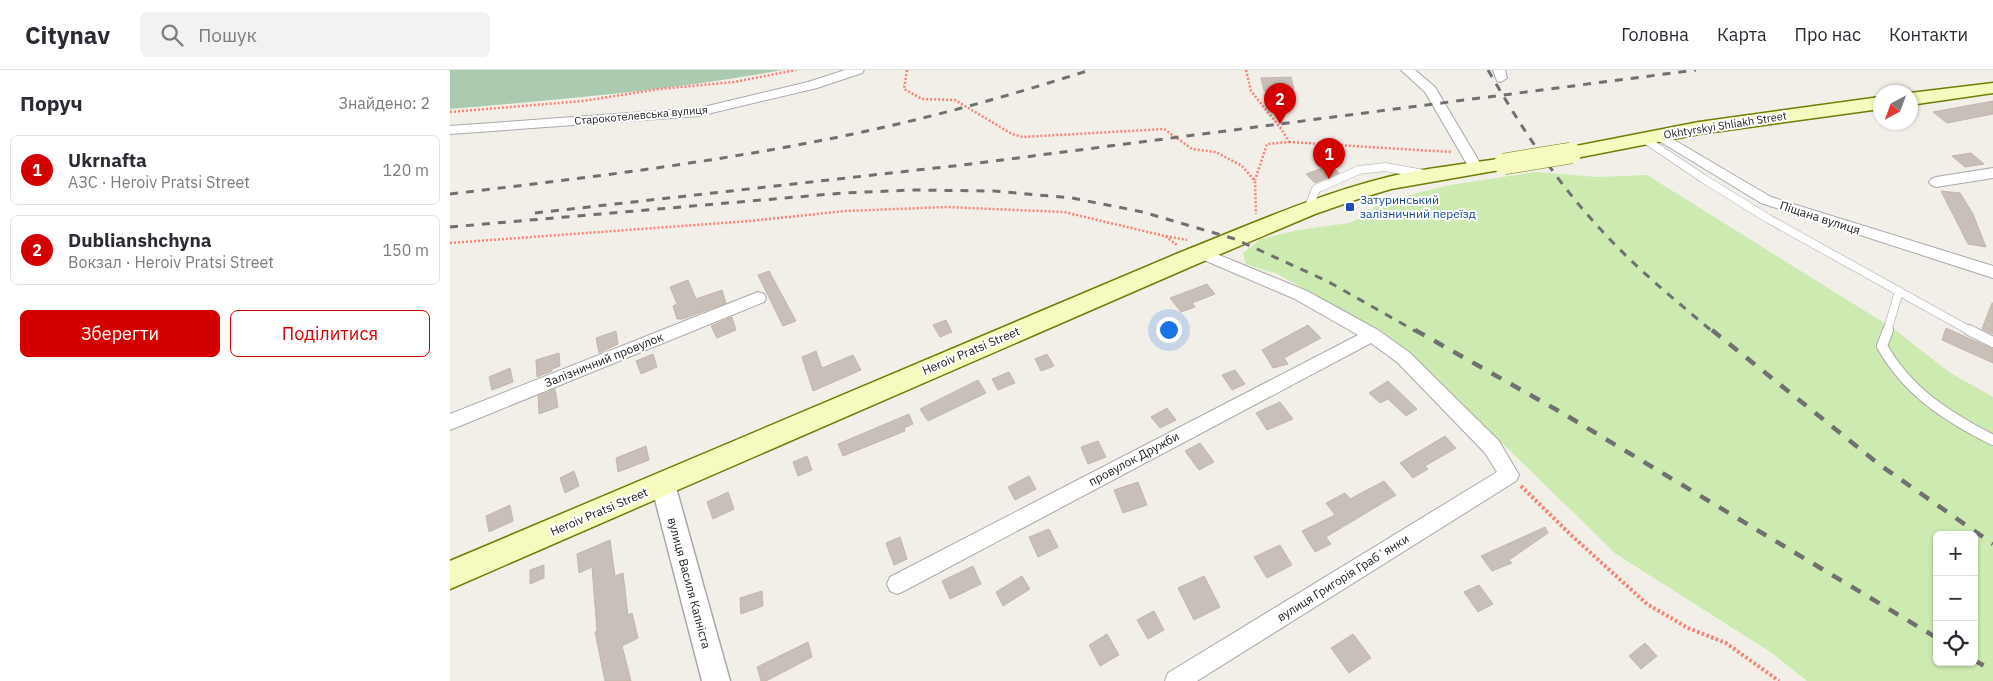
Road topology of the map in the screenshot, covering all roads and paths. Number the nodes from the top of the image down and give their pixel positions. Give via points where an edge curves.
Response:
1 (796, 70) edge
2 (858, 70) edge
3 (907, 70) edge
4 (1246, 70) edge
5 (1408, 70) edge
6 (1993, 88) edge
7 (1918, 98) edge
8 (1873, 104) edge
9 (450, 112) edge
10 (450, 130) edge
11 (1651, 137) junction
12 (1289, 142) junction
13 (1472, 161) junction
14 (1504, 164) joint
15 (1993, 173) edge
16 (1255, 181) junction
17 (1936, 182) dead end
18 (1253, 220) dead end
19 (1165, 236) junction
20 (450, 242) edge
21 (1193, 250) junction
22 (1993, 272) edge
23 (1899, 291) junction
24 (758, 298) dead end
25 (1372, 335) junction
26 (1993, 342) edge
27 (450, 422) edge
28 (1993, 440) edge
29 (1510, 476) junction
30 (663, 484) junction
31 (450, 575) edge
32 (897, 584) dead end
33 (716, 681) edge
34 (1176, 681) edge
35 (1779, 681) edge

1 - 9 path via 734,82
2 - 10 street, Старокотелевська вулиця via 812,85 699,112
3 - 16 path via 904,88 922,99 955,100 1012,134 1043,137 1164,129 1192,149 1216,152 1242,166
4 - 12 path via 1251,91
5 - 13 street via 1430,90
6 - 7 main road
8 - 11 main road, Okhtyrskyi Shliakh Street
11 - 14 main road, Okhtyrskyi Shliakh Street, bridge
11 - 22 street, Піщана вулиця via 1766,200
11 - 23 lane via 1695,175
12 - 13 path via 1399,148
12 - 16 path via 1267,144
13 - 14 main road, Heroiv Pratsi Street
13 - 21 main road, Heroiv Pratsi Street via 1430,175 1381,185
15 - 17 street
16 - 18 path via 1256,215
19 - 20 path via 1064,212 946,207 844,211 750,221
19 - 21 path
19 - 21 path via 1180,248
21 - 25 street via 1301,296
21 - 30 main road, Heroiv Pratsi Street
23 - 26 lane
23 - 28 lane via 1894,317 1882,346 1890,363 1904,381 1935,407
24 - 27 street, Залізничний провулок
25 - 29 street via 1404,358 1492,447
25 - 32 street, провулок Дружби
29 - 34 street, вулиця Григорія Грабʼянки
29 - 35 path via 1647,604 1688,628 1726,643
30 - 31 main road, Heroiv Pratsi Street
30 - 33 street, вулиця Василя Капніста

